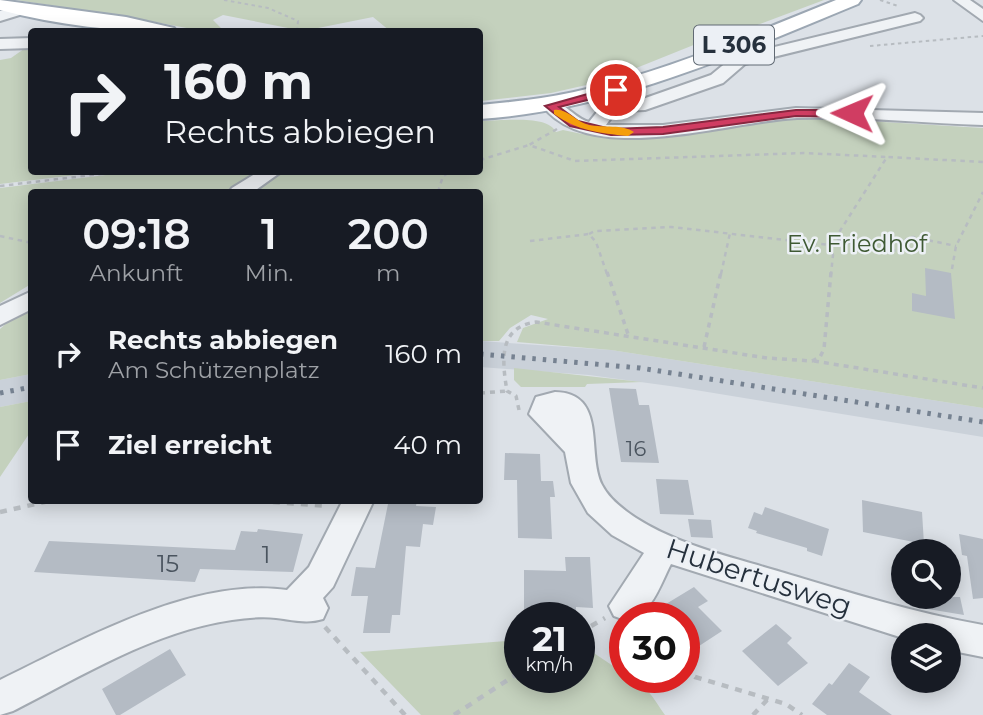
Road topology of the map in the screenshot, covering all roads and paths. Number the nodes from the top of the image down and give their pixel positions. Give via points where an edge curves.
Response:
1 (223, 0) edge
2 (852, 0) edge
3 (961, 0) edge
4 (976, 0) edge
5 (0, 4) edge
6 (983, 4) edge
7 (21, 9) junction
8 (0, 16) edge
9 (983, 16) edge
10 (915, 18) dead end
11 (148, 28) edge
12 (297, 28) edge
13 (28, 43) edge
14 (0, 44) edge
15 (684, 65) junction
16 (717, 79) junction
17 (551, 106) junction
18 (483, 112) edge
19 (983, 120) edge
20 (560, 127) dead end
21 (593, 129) junction
22 (529, 145) junction
23 (887, 157) junction
24 (483, 159) edge
25 (983, 162) edge
26 (92, 175) edge
27 (266, 175) edge
28 (0, 186) edge
29 (244, 189) edge
30 (983, 193) edge
31 (589, 233) junction
32 (730, 233) junction
33 (0, 236) edge
34 (838, 240) junction
35 (530, 241) dead end
36 (28, 242) edge
37 (830, 245) junction
38 (956, 246) junction
39 (952, 269) dead end
40 (28, 300) edge
41 (0, 317) edge
42 (628, 334) junction
43 (704, 347) junction
44 (812, 361) junction
45 (983, 388) edge
46 (507, 391) junction
47 (483, 393) edge
48 (547, 420) joint
49 (36, 504) edge
50 (335, 504) edge
51 (357, 505) edge
52 (0, 512) edge
53 (664, 547) junction
54 (631, 602) edge
55 (304, 606) junction
56 (983, 641) edge
57 (700, 679) edge
58 (504, 682) edge
59 (0, 699) edge
60 (767, 700) junction
61 (405, 715) edge
62 (454, 715) edge
63 (753, 715) edge
64 (802, 715) edge

1 - 12 path via 287,15 298,21
2 - 15 main road, L 306
3 - 9 street
4 - 6 street
5 - 7 main road
7 - 8 street
7 - 11 main road
10 - 16 street via 739,60
13 - 14 street
15 - 16 street
15 - 17 main road, L 306 via 616,90
16 - 21 street via 639,106 617,106 600,116
17 - 18 main road, L 306
17 - 21 street via 574,124
19 - 21 street via 815,112 663,131
20 - 22 path
22 - 23 path via 575,161 804,153
22 - 24 path
23 - 25 path
23 - 34 path
26 - 28 path
27 - 29 street
30 - 38 path
31 - 32 path via 671,227
31 - 35 path
31 - 42 path
32 - 37 path
32 - 43 path
33 - 36 path
34 - 37 path
34 - 38 path via 891,251 900,250 907,238 913,237
37 - 44 path via 824,349
38 - 39 path
40 - 41 street
42 - 43 path
42 - 46 path via 553,322 522,325 508,338
43 - 44 path
44 - 45 path
46 - 47 path
46 - 48 path via 516,396 521,417
48 - 53 street, Hubertusweg via 543,414 546,404 562,402 574,409 582,474 589,491 629,530
49 - 52 path
50 - 51 path
51 - 55 street
53 - 54 street
53 - 56 street, Hubertusweg via 878,616
55 - 59 street via 224,606 155,627
55 - 61 path
57 - 60 path
58 - 62 path
60 - 63 path
60 - 64 path via 786,704

